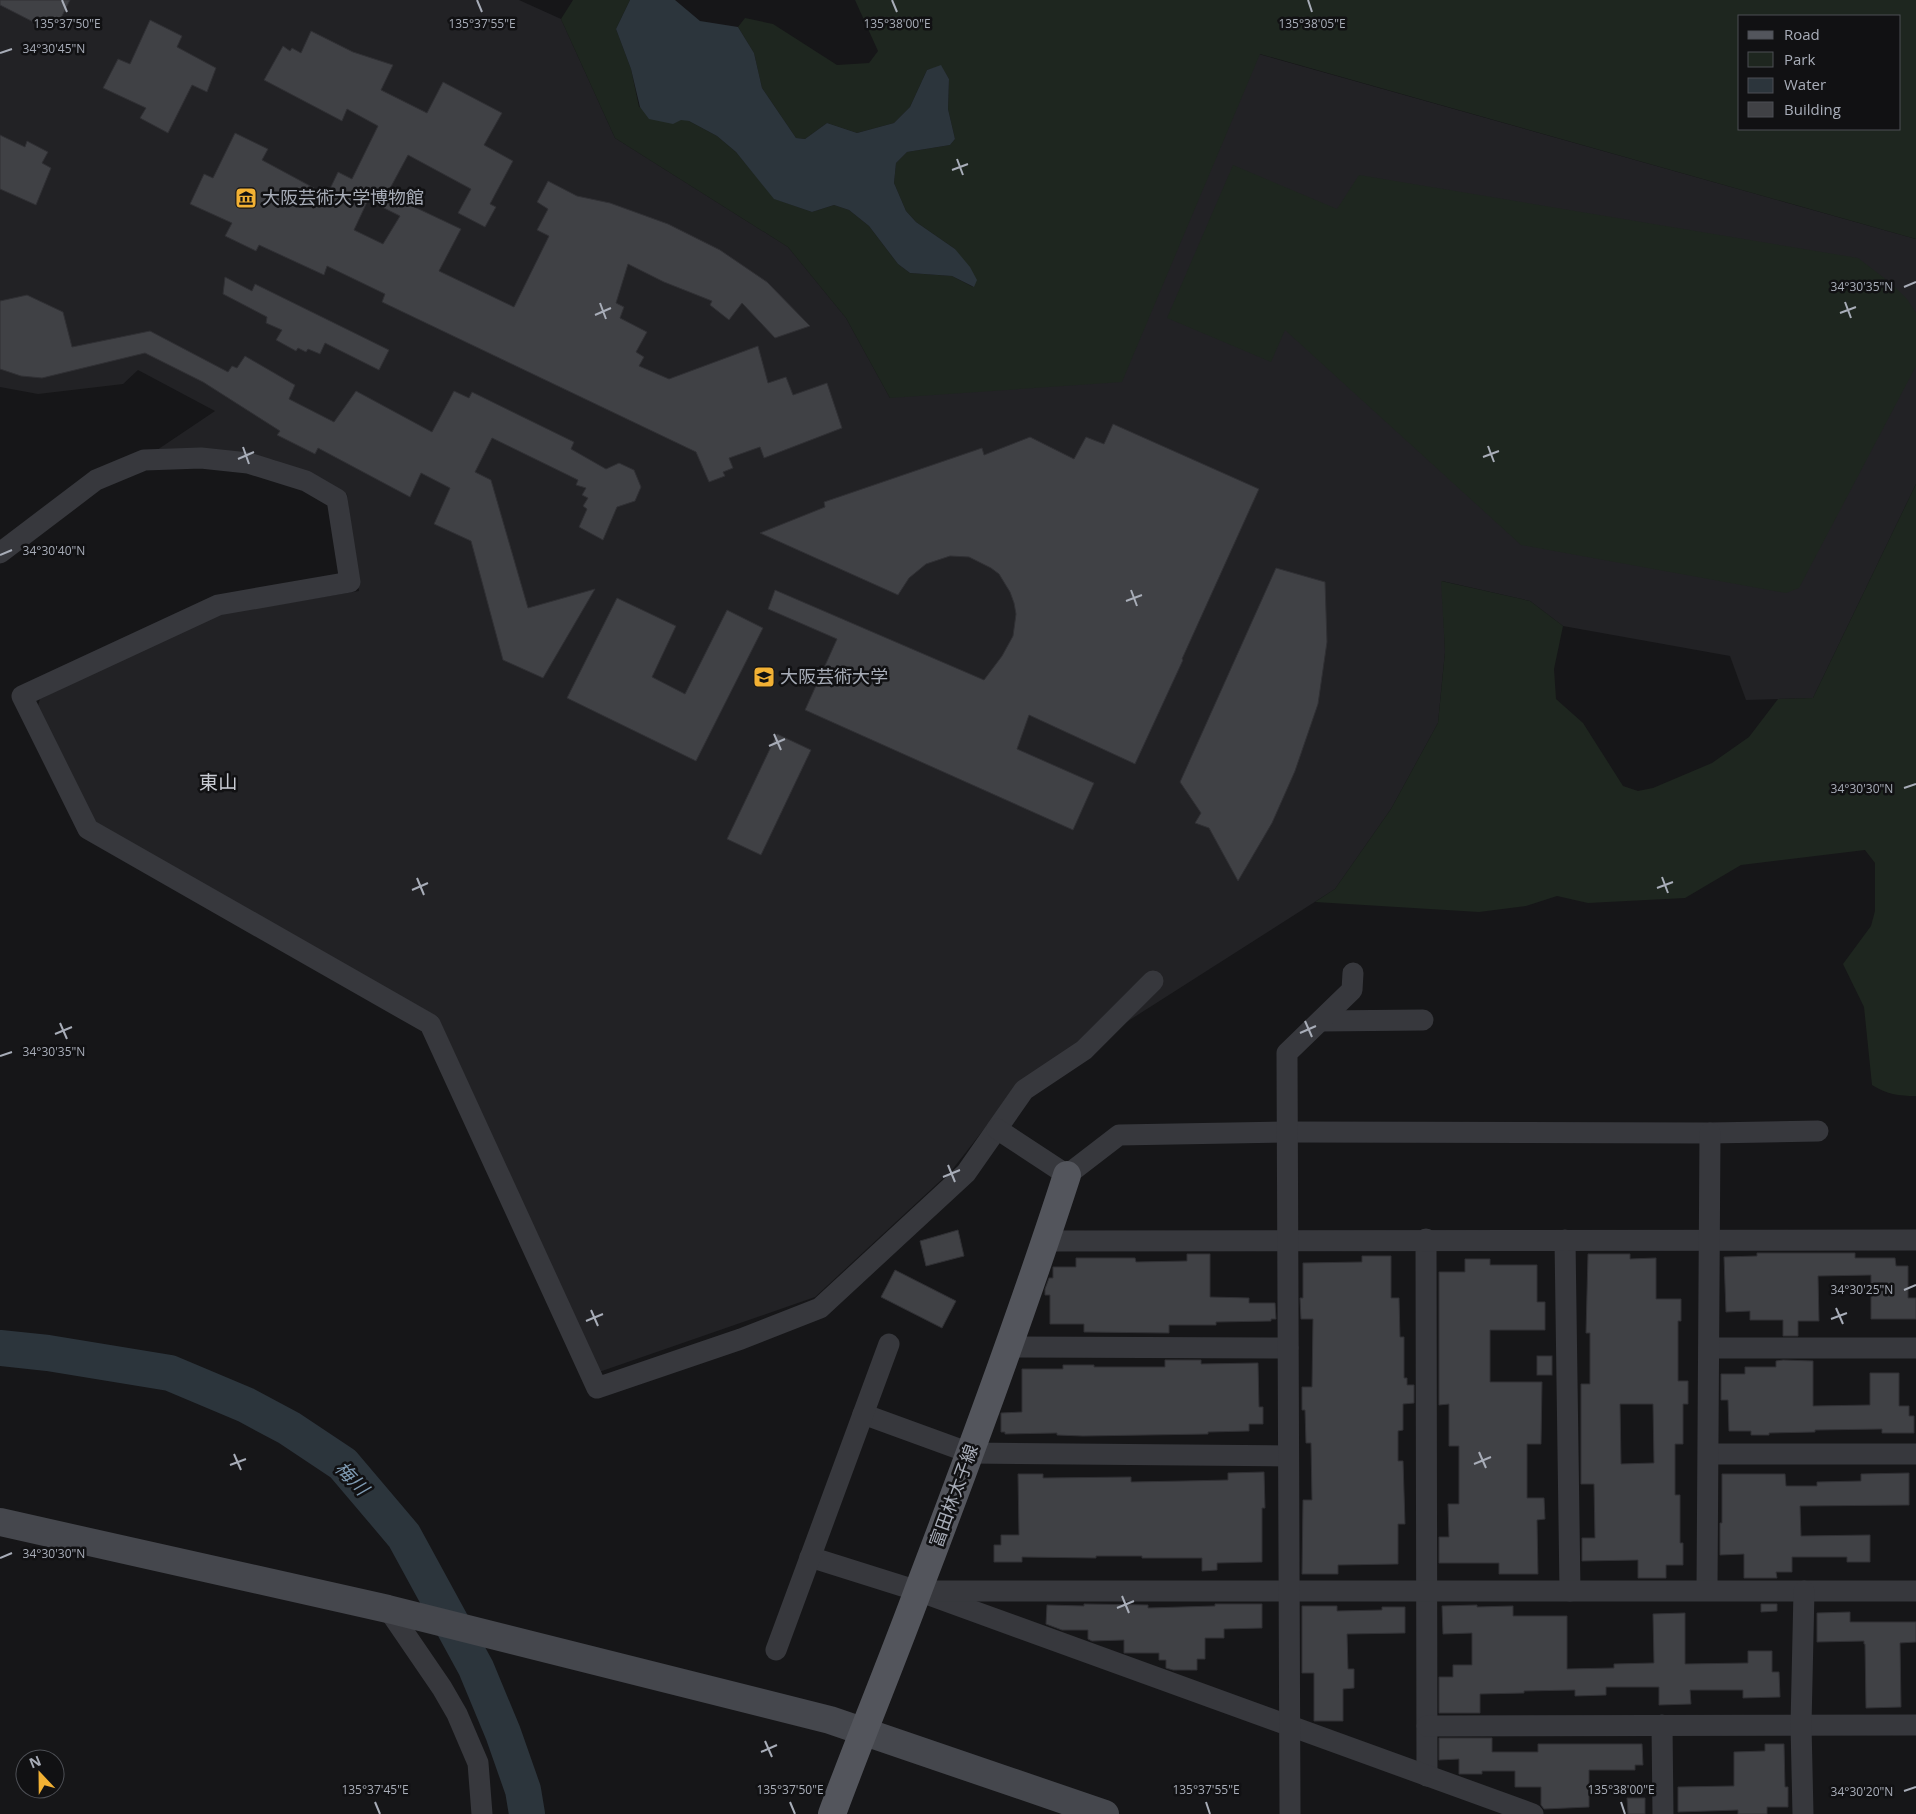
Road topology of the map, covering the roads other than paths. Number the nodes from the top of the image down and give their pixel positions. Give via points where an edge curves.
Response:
1 (0, 552) edge
2 (1353, 973) dead end
3 (1153, 981) dead end
4 (1423, 1020) dead end
5 (1321, 1021) junction
6 (997, 1129) junction
7 (1818, 1131) dead end
8 (1287, 1132) junction
9 (1710, 1133) junction
10 (1067, 1175) junction
11 (1046, 1240) junction
12 (1426, 1240) junction
13 (1565, 1240) junction
14 (1916, 1240) edge
15 (1288, 1241) junction
16 (1710, 1241) junction
17 (889, 1344) dead end
18 (1008, 1347) junction
19 (1288, 1348) junction
20 (1709, 1348) junction
21 (1916, 1348) edge
22 (863, 1414) junction
23 (970, 1453) junction
24 (1710, 1454) junction
25 (1916, 1454) edge
26 (1288, 1456) junction
27 (0, 1522) edge
28 (810, 1557) junction
29 (1707, 1590) junction
30 (918, 1591) junction
31 (1289, 1591) junction
32 (1570, 1591) junction
33 (1804, 1591) junction
34 (1916, 1591) edge
35 (1427, 1592) junction
36 (388, 1609) junction
37 (776, 1650) dead end
38 (1289, 1725) junction
39 (1662, 1725) junction
40 (1801, 1725) junction
41 (1916, 1725) edge
42 (1427, 1726) junction
43 (862, 1731) junction
44 (1427, 1776) junction
45 (482, 1814) edge
46 (832, 1814) edge
47 (1105, 1814) edge
48 (1290, 1814) edge
49 (1534, 1814) edge
50 (1663, 1814) edge
51 (1803, 1814) edge

1 - 6 street via 96,480 144,460 201,458 248,463 306,482 338,499 350,582 218,605 22,696 88,829 430,1024 596,1388 741,1340 820,1308 966,1173
2 - 5 street via 1352,990
3 - 6 street via 1084,1050 1024,1090
4 - 5 street
5 - 8 street via 1287,1053
6 - 10 street
7 - 9 street
8 - 9 street
8 - 10 street via 1119,1135
8 - 15 street
9 - 16 street
10 - 11 main road, 富田林太子線
11 - 15 street
11 - 18 main road, 富田林太子線
12 - 13 street
12 - 15 street
12 - 35 street
13 - 16 street
13 - 32 street
14 - 16 street
15 - 19 street
16 - 20 street
17 - 22 street
18 - 19 street
18 - 23 main road, 富田林太子線
19 - 26 street
20 - 21 street
20 - 24 street
22 - 23 street
22 - 28 street
23 - 26 street
23 - 30 main road, 富田林太子線
24 - 25 street
24 - 29 street
26 - 31 street
27 - 36 street
28 - 30 street
28 - 37 street
29 - 32 street
29 - 33 street
30 - 31 street
30 - 38 street
30 - 43 main road, 富田林太子線
31 - 35 street
31 - 38 street
32 - 35 street
33 - 34 street
33 - 40 street
35 - 42 street
36 - 43 street via 830,1720
36 - 45 street via 457,1714 478,1763
38 - 44 street
38 - 48 street
39 - 40 street
39 - 42 street
39 - 50 street
40 - 41 street
40 - 51 street
42 - 44 street
43 - 46 main road, 富田林太子線
43 - 47 street
44 - 49 street

